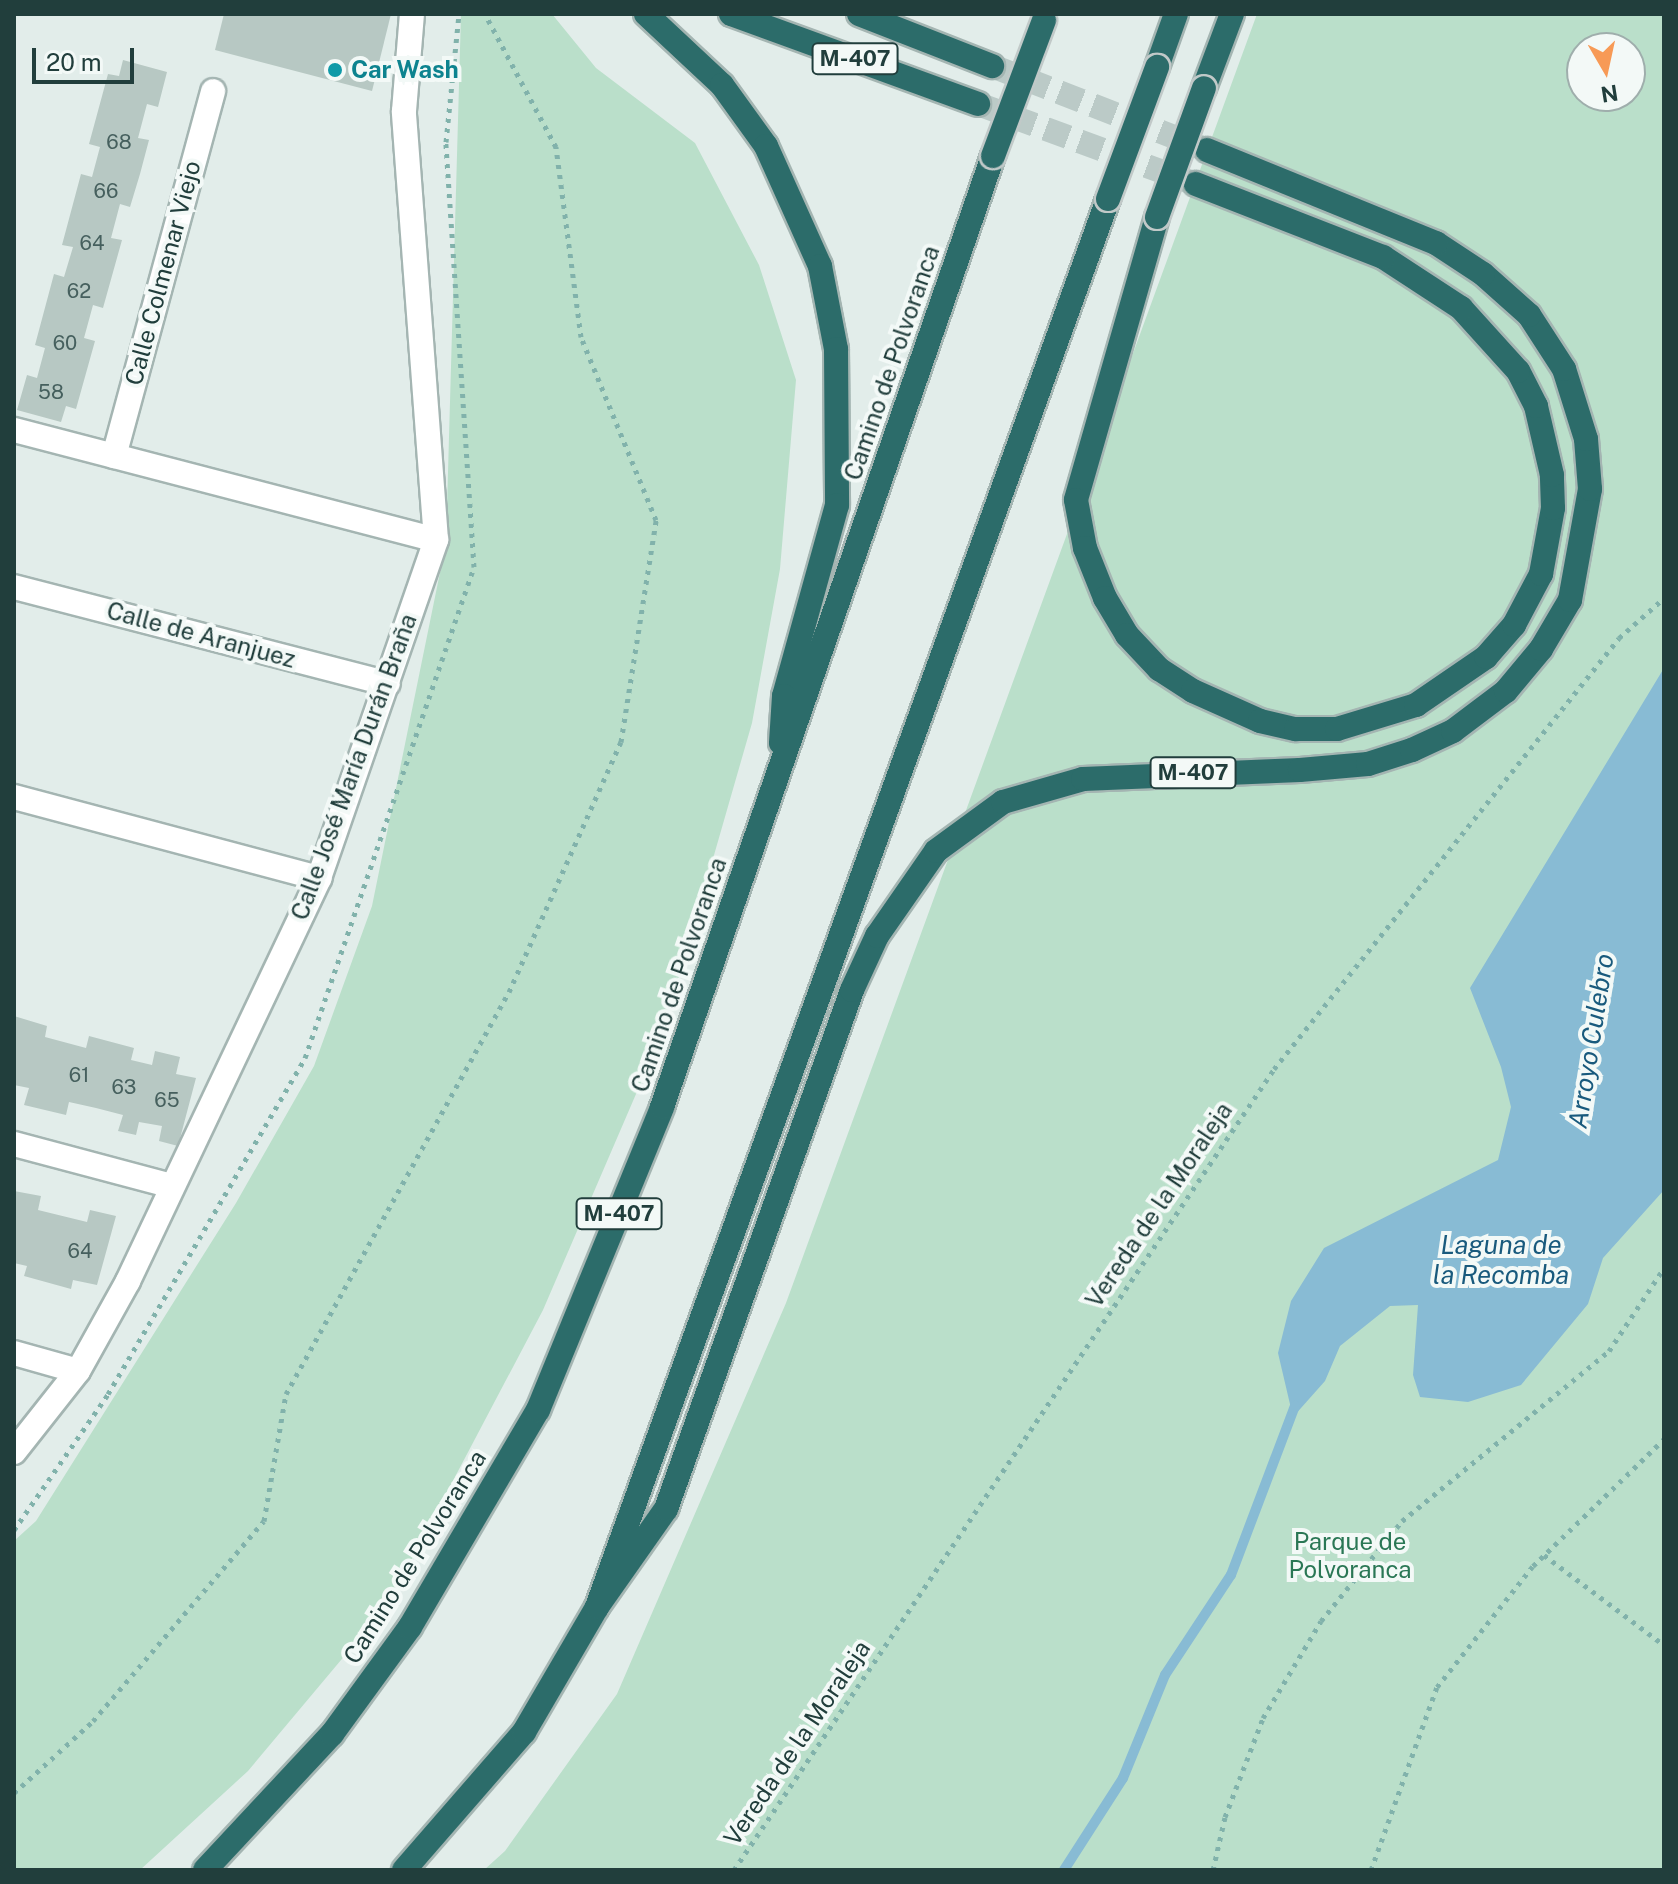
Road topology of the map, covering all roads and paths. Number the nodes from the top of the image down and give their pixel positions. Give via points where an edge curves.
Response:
1 (412, 14) edge
2 (485, 14) edge
3 (646, 14) edge
4 (731, 14) edge
5 (859, 14) edge
6 (1176, 14) edge
7 (1232, 14) edge
8 (1045, 17) edge
9 (992, 66) tunnel mouth
10 (213, 91) dead end
11 (978, 104) tunnel mouth
12 (1207, 150) tunnel mouth
13 (1196, 184) tunnel mouth
14 (14, 430) edge
15 (114, 456) junction
16 (436, 540) junction
17 (14, 587) edge
18 (1664, 598) edge
19 (388, 684) junction
20 (778, 777) junction
21 (14, 797) edge
22 (319, 878) junction
23 (14, 1144) edge
24 (172, 1186) junction
25 (1664, 1268) edge
26 (14, 1353) edge
27 (78, 1371) junction
28 (1664, 1439) edge
29 (14, 1452) edge
30 (1544, 1555) junction
31 (597, 1607) junction
32 (1664, 1645) edge
33 (14, 1793) edge
34 (205, 1870) edge
35 (404, 1870) edge
36 (734, 1870) edge
37 (1213, 1870) edge
38 (1371, 1870) edge

1 - 16 street, Calle José María Durán Braña via 404,111
2 - 33 path via 556,147 581,337 656,520 621,742 509,992 286,1394 264,1521 93,1721
3 - 20 highway, M-407 via 722,85 766,146 820,266 836,349 837,505 784,696
4 - 11 highway, M-407
5 - 9 highway, M-407
6 - 31 highway, M-407, bridge
7 - 13 highway, bridge via 1157,217 1076,500 1085,548 1127,635 1159,669 1193,691 1260,721 1296,729 1337,729 1416,705 1486,657 1514,625 1541,574 1553,508 1552,475 1536,406 1518,371 1461,308 1383,257
8 - 20 highway, Camino de Polvoranca / M-407, bridge
10 - 15 street, Calle Colmenar Viejo
12 - 31 highway, M-407 via 1436,243 1483,274 1529,315 1564,369 1586,439 1589,504 1570,600 1541,649 1506,691 1453,731 1412,750 1368,764 1300,770 1083,779 1003,802 936,851 877,936 852,990 666,1509
14 - 15 street
15 - 16 street
16 - 19 street, Calle José María Durán Braña
17 - 19 street, Calle de Aranjuez
18 - 36 path, Vereda de la Moraleja via 1619,638 1274,1069
19 - 22 street, Calle José María Durán Braña
20 - 34 highway, Camino de Polvoranca / M-407 via 662,1107 538,1410 410,1627 332,1734
21 - 22 street
22 - 24 street, Calle José María Durán Braña
23 - 24 street
24 - 27 street, Calle José María Durán Braña
25 - 37 path via 1609,1351 1402,1521 1321,1621 1263,1718 1225,1817
26 - 27 street
27 - 29 street, Calle José María Durán Braña
28 - 30 path
30 - 32 path
30 - 38 path via 1437,1687
31 - 35 highway, M-407 via 524,1732

